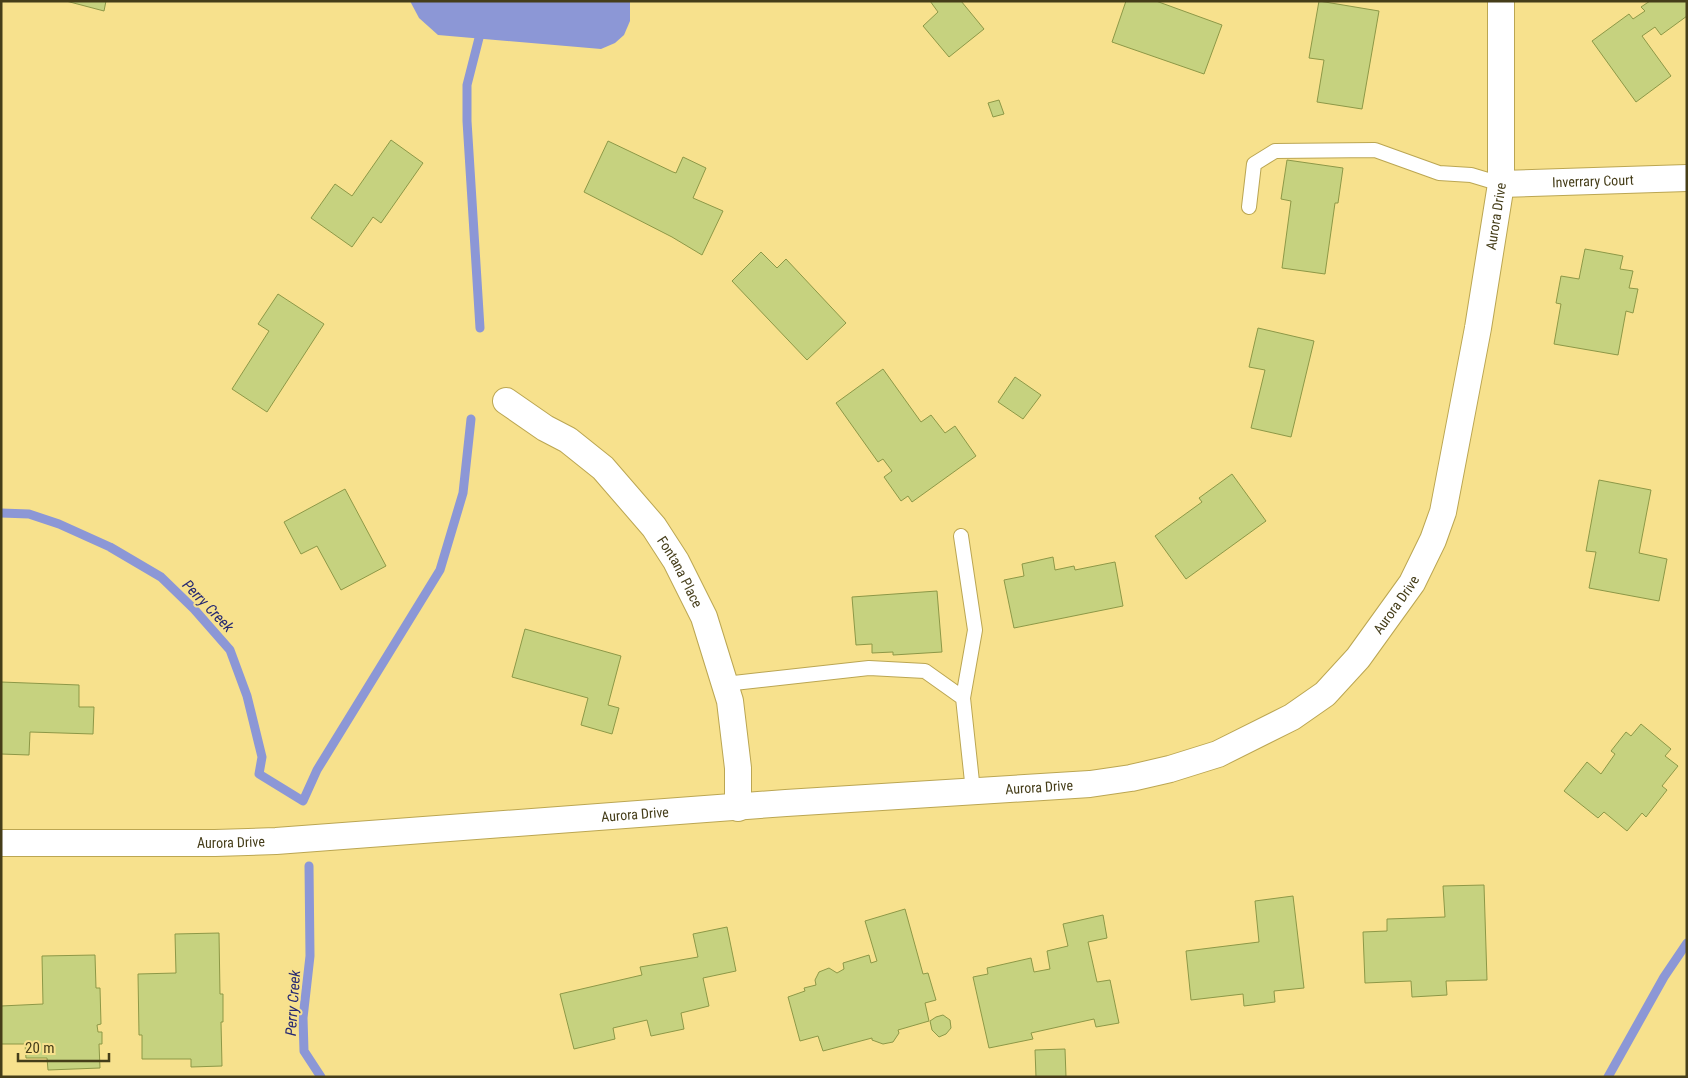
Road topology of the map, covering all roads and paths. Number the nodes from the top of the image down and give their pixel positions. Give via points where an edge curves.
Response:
1 (1501, 1) edge
2 (1687, 178) edge
3 (1501, 184) junction
4 (1249, 208) dead end
5 (506, 400) dead end
6 (961, 536) dead end
7 (725, 684) junction
8 (963, 698) junction
9 (973, 791) junction
10 (738, 808) junction
11 (1, 843) edge

1 - 3 street, Aurora Drive
2 - 3 street, Inverrary Court
3 - 4 lane via 1471,176 1440,173 1375,150 1275,151 1254,164
3 - 9 street, Aurora Drive via 1443,512 1412,584 1358,658 1325,694 1292,717 1218,754 1170,769 1090,784
5 - 7 street, Fontana Place via 568,440 603,468 654,527 676,560 704,616
6 - 8 lane via 975,630
7 - 8 lane via 870,668 925,671
7 - 10 street, Fontana Place via 738,768
8 - 9 lane
9 - 10 street, Aurora Drive
10 - 11 street, Aurora Drive via 276,841

